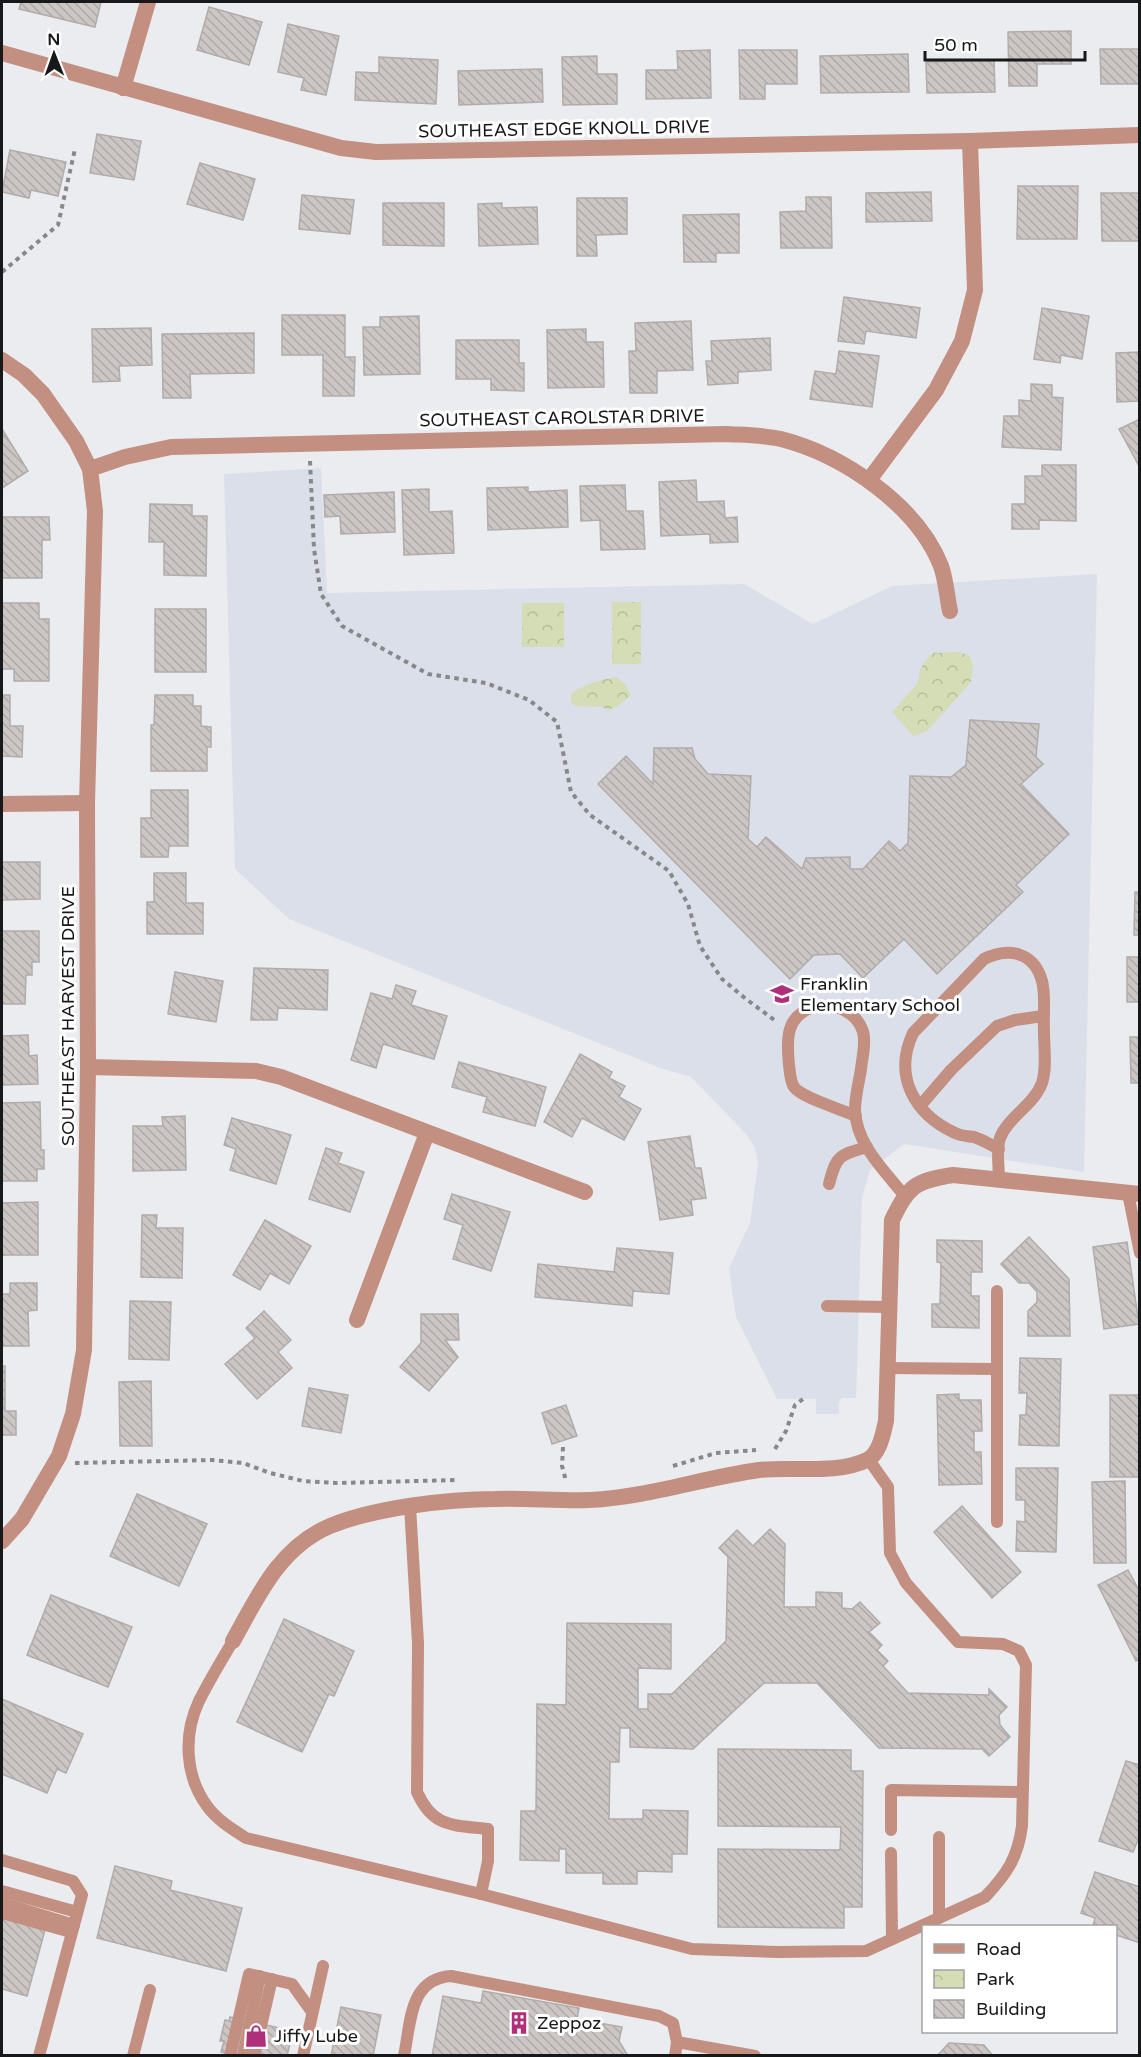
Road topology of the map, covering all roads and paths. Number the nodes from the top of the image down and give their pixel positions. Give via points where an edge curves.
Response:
1 (148, 2) edge
2 (2, 54) edge
3 (123, 88) junction
4 (1140, 135) edge
5 (970, 141) junction
6 (75, 149) dead end
7 (2, 272) edge
8 (2, 360) edge
9 (308, 443) junction
10 (90, 469) junction
11 (869, 480) junction
12 (950, 611) dead end
13 (87, 803) junction
14 (2, 804) edge
15 (1043, 1016) junction
16 (780, 1024) dead end
17 (88, 1067) junction
18 (920, 1106) junction
19 (856, 1116) junction
20 (427, 1133) junction
21 (867, 1147) junction
22 (999, 1149) junction
23 (999, 1179) junction
24 (829, 1185) dead end
25 (585, 1192) dead end
26 (1134, 1194) edge
27 (904, 1195) junction
28 (1140, 1253) edge
29 (997, 1291) dead end
30 (827, 1306) dead end
31 (890, 1307) junction
32 (357, 1320) dead end
33 (887, 1368) junction
34 (996, 1370) junction
35 (803, 1399) dead end
36 (563, 1447) dead end
37 (775, 1449) junction
38 (784, 1449) dead end
39 (59, 1456) junction
40 (869, 1460) junction
41 (670, 1467) dead end
42 (459, 1480) dead end
43 (566, 1481) junction
44 (560, 1482) dead end
45 (572, 1500) junction
46 (410, 1506) junction
47 (997, 1522) dead end
48 (2, 1541) edge
49 (232, 1641) joint
50 (1023, 1792) junction
51 (891, 1830) dead end
52 (939, 1837) dead end
53 (891, 1853) dead end
54 (2, 1860) edge
55 (2, 1892) edge
56 (482, 1894) junction
57 (2, 1903) edge
58 (77, 1912) junction
59 (2, 1913) edge
60 (939, 1918) junction
61 (923, 1925) edge
62 (922, 1926) edge
63 (73, 1929) junction
64 (892, 1939) junction
65 (323, 1966) dead end
66 (260, 1976) junction
67 (150, 1990) dead end
68 (312, 2012) junction
69 (677, 2042) junction
70 (39, 2055) edge
71 (133, 2055) edge
72 (230, 2055) edge
73 (243, 2055) edge
74 (255, 2055) edge
75 (303, 2055) edge
76 (404, 2055) edge
77 (675, 2055) edge
78 (752, 2055) edge

1 - 3 street
2 - 3 street, SOUTHEAST EDGE KNOLL DRIVE
3 - 5 street, SOUTHEAST EDGE KNOLL DRIVE via 341,148 376,152
4 - 5 street, SOUTHEAST EDGE KNOLL DRIVE
5 - 11 street via 975,290 962,341 936,390
6 - 7 path via 58,225
8 - 10 street, SOUTHEAST HARVEST DRIVE via 43,394 76,441
9 - 10 street, SOUTHEAST CAROLSTAR DRIVE via 171,447
9 - 11 street, SOUTHEAST CAROLSTAR DRIVE via 726,434 779,439 827,454
9 - 16 path via 314,549 321,594 342,626 428,674 486,683 529,700 557,722 571,792 590,815 669,871 688,904 700,946 722,979
10 - 13 street, SOUTHEAST HARVEST DRIVE via 95,511
11 - 12 street, SOUTHEAST CAROLSTAR DRIVE via 927,540 942,567
13 - 14 street
13 - 17 street, SOUTHEAST HARVEST DRIVE
15 - 18 lane via 997,1026
15 - 18 lane via 1042,982 1028,958 999,952 984,959 913,1033 906,1047 906,1078
15 - 22 lane via 1043,1080 1037,1094 1000,1138
17 - 20 street via 256,1071
17 - 39 street, SOUTHEAST HARVEST DRIVE via 84,1350 73,1414
18 - 22 lane via 958,1135 974,1137
19 - 19 lane via 864,1032 858,1020 837,1006 804,1011 789,1031 793,1086
19 - 21 lane via 856,1125
20 - 25 street
20 - 32 street
21 - 24 lane via 846,1153 836,1161
21 - 27 lane
22 - 23 lane
23 - 26 street
23 - 27 street via 952,1175 934,1178
26 - 28 lane
27 - 31 street via 892,1220
29 - 34 lane
30 - 31 lane
31 - 33 street
33 - 34 lane
33 - 40 street via 886,1421 879,1447
34 - 47 lane
35 - 37 path via 795,1405
36 - 43 path
37 - 38 path
37 - 41 path via 716,1453
39 - 42 path via 74,1463 243,1463 303,1481 337,1484
39 - 48 street, SOUTHEAST HARVEST DRIVE via 22,1519
40 - 45 street via 839,1468 763,1470 719,1476 647,1494
40 - 50 lane via 888,1487 890,1553 906,1583 958,1642 1003,1644 1019,1651 1026,1665
43 - 44 path
43 - 45 path
45 - 46 street via 492,1498
46 - 49 street via 338,1524 305,1540 267,1579
46 - 56 lane via 418,1643 417,1792 424,1808 436,1819 488,1829
49 - 56 lane via 198,1704 189,1737 192,1779 207,1807 246,1838
50 - 51 lane via 891,1790
50 - 60 lane via 1019,1847 1009,1868 985,1897
52 - 60 lane
53 - 64 lane
54 - 58 lane via 73,1881 82,1895
55 - 58 lane
56 - 64 lane via 692,1949 866,1951
57 - 63 lane
58 - 63 lane
59 - 63 lane
60 - 61 lane
62 - 64 lane
63 - 70 lane
65 - 68 lane
66 - 68 lane via 292,1984
66 - 72 lane
66 - 73 lane
66 - 74 lane
67 - 71 lane
68 - 75 lane
69 - 76 lane via 673,2023 659,2016 451,1976 428,1982 417,1994
69 - 77 lane
69 - 78 lane

